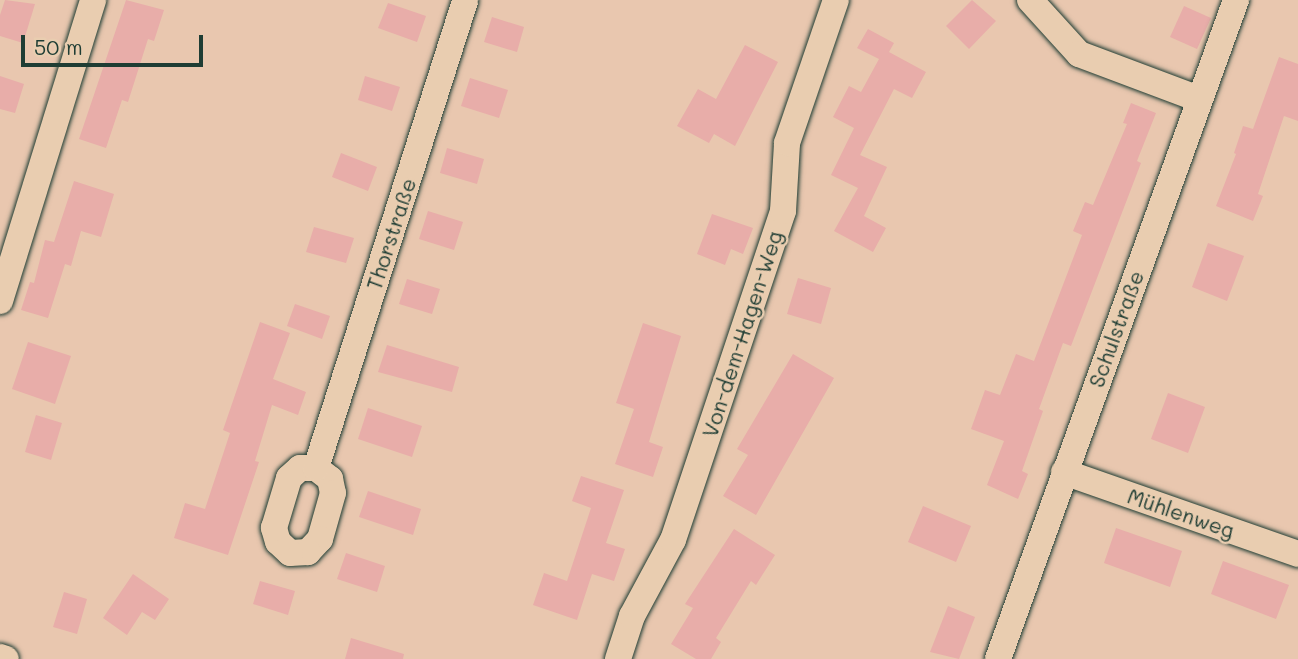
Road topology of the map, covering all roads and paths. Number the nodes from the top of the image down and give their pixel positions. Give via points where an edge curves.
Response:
1 (93, 0) edge
2 (465, 0) edge
3 (836, 0) edge
4 (1030, 0) edge
5 (1236, 0) edge
6 (1199, 99) junction
7 (0, 301) edge
8 (316, 468) dead end
9 (1064, 472) junction
10 (1298, 554) edge
11 (0, 657) edge
12 (6, 659) edge
13 (618, 659) edge
14 (998, 659) edge

1 - 7 street
2 - 8 street, Thorstraße
3 - 13 street, Von-dem-Hagen-Weg via 787,143 783,211 673,540 632,616
4 - 6 street via 1079,54
5 - 6 street, Schulstraße
6 - 9 street, Schulstraße
9 - 10 street, Mühlenweg
9 - 14 street, Schulstraße
11 - 12 street

